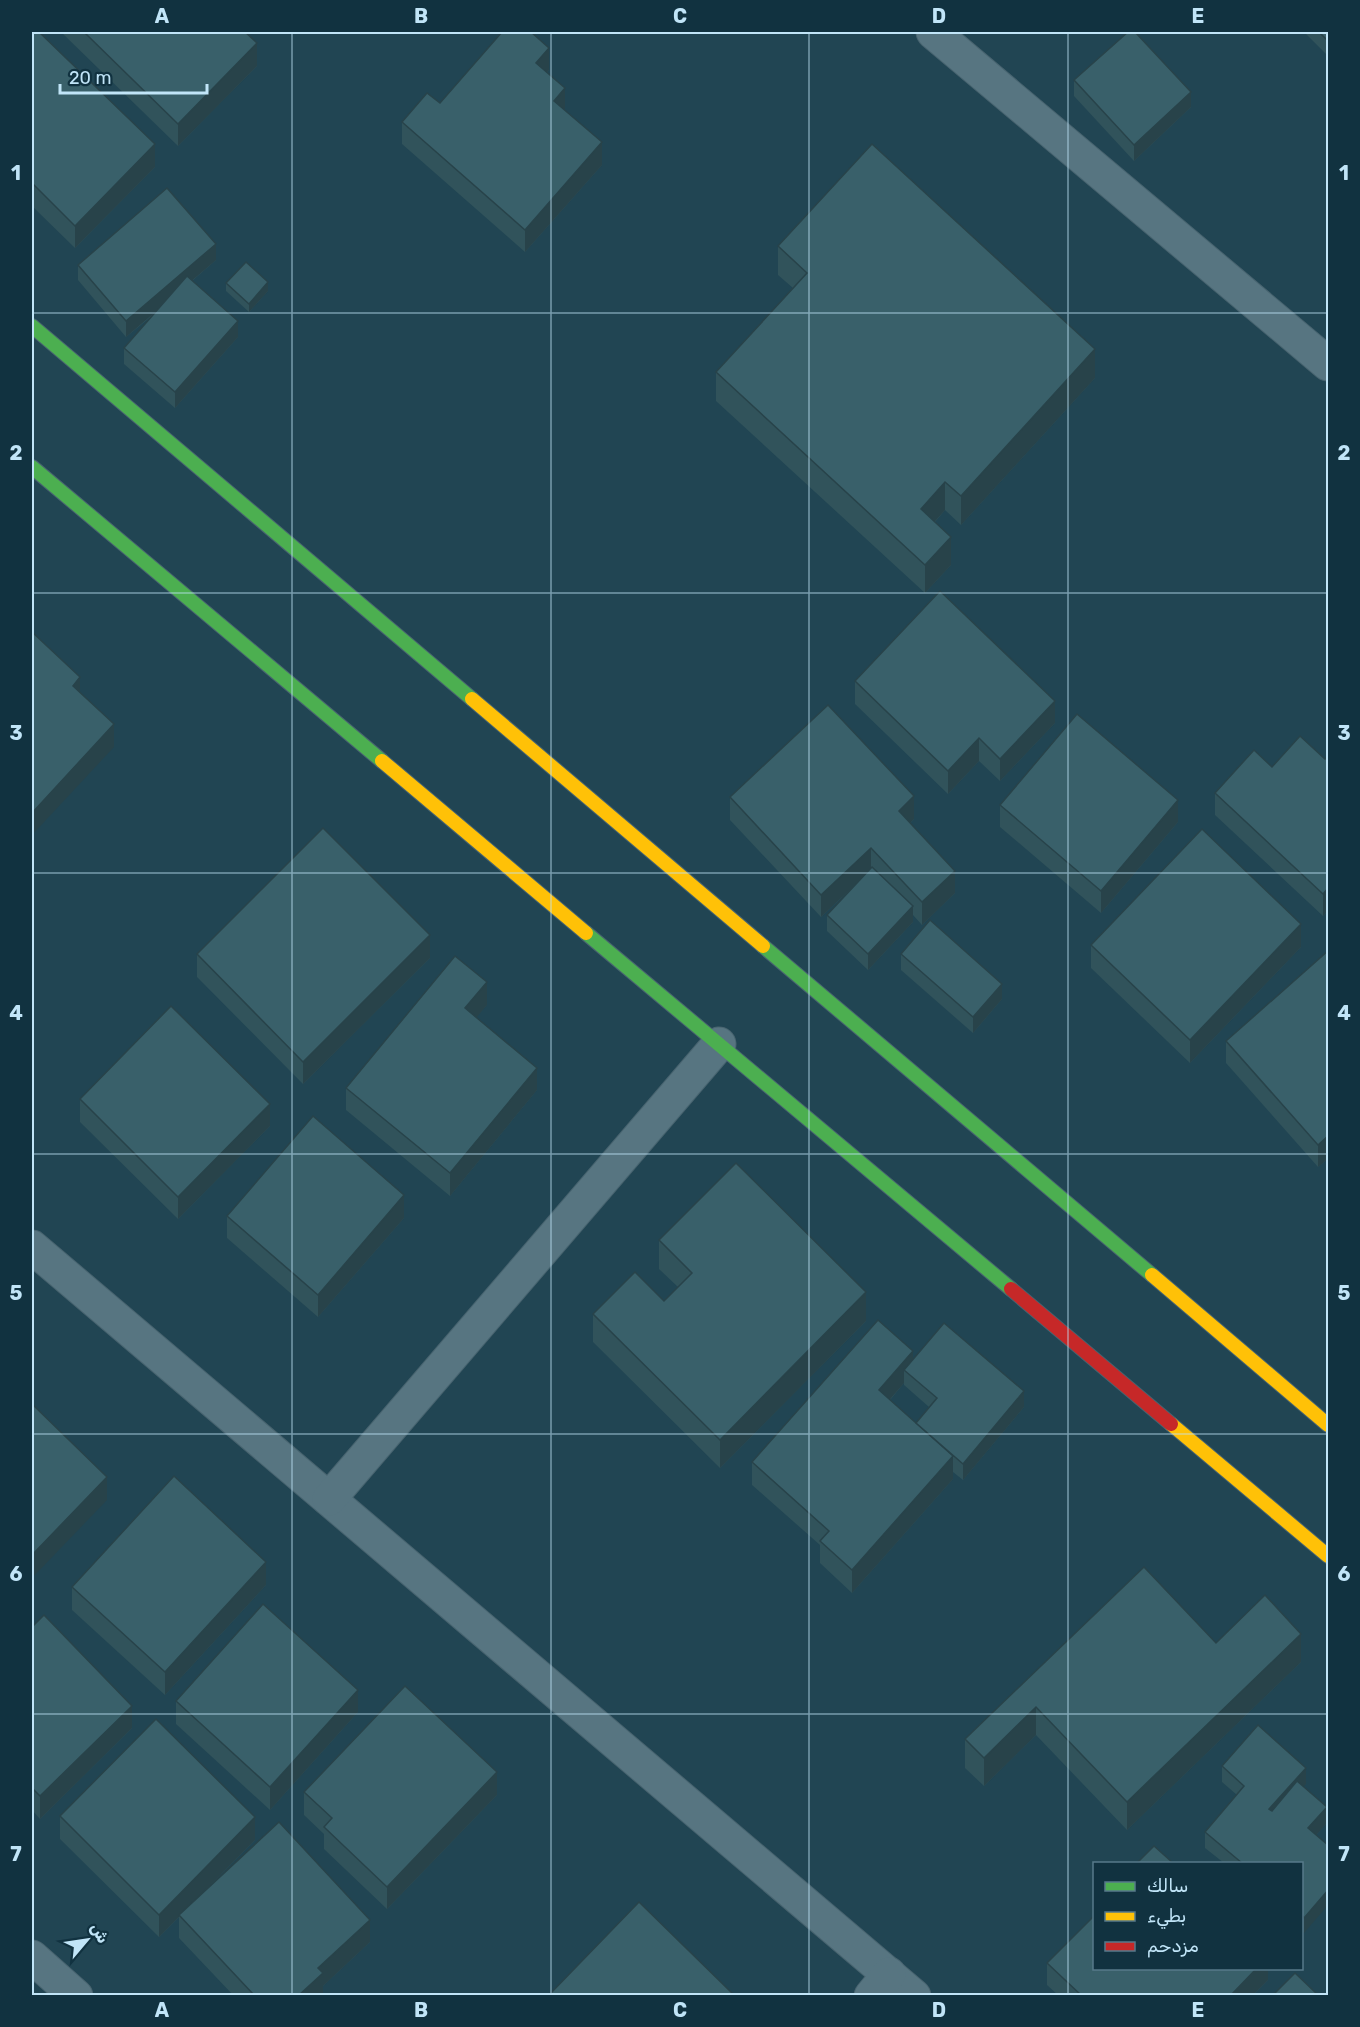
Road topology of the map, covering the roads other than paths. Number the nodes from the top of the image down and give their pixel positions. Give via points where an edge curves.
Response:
1 (933, 32) edge
2 (32, 326) edge
3 (1329, 364) edge
4 (32, 467) edge
5 (719, 1044) junction
6 (32, 1247) edge
7 (1329, 1425) edge
8 (329, 1499) junction
9 (1329, 1556) edge
10 (32, 1957) edge
11 (880, 1985) edge
12 (76, 1995) edge
13 (914, 1995) edge

1 - 3 street
2 - 7 street
4 - 5 street
5 - 8 street
5 - 9 street
6 - 8 street
8 - 11 street
10 - 12 street
11 - 13 street

